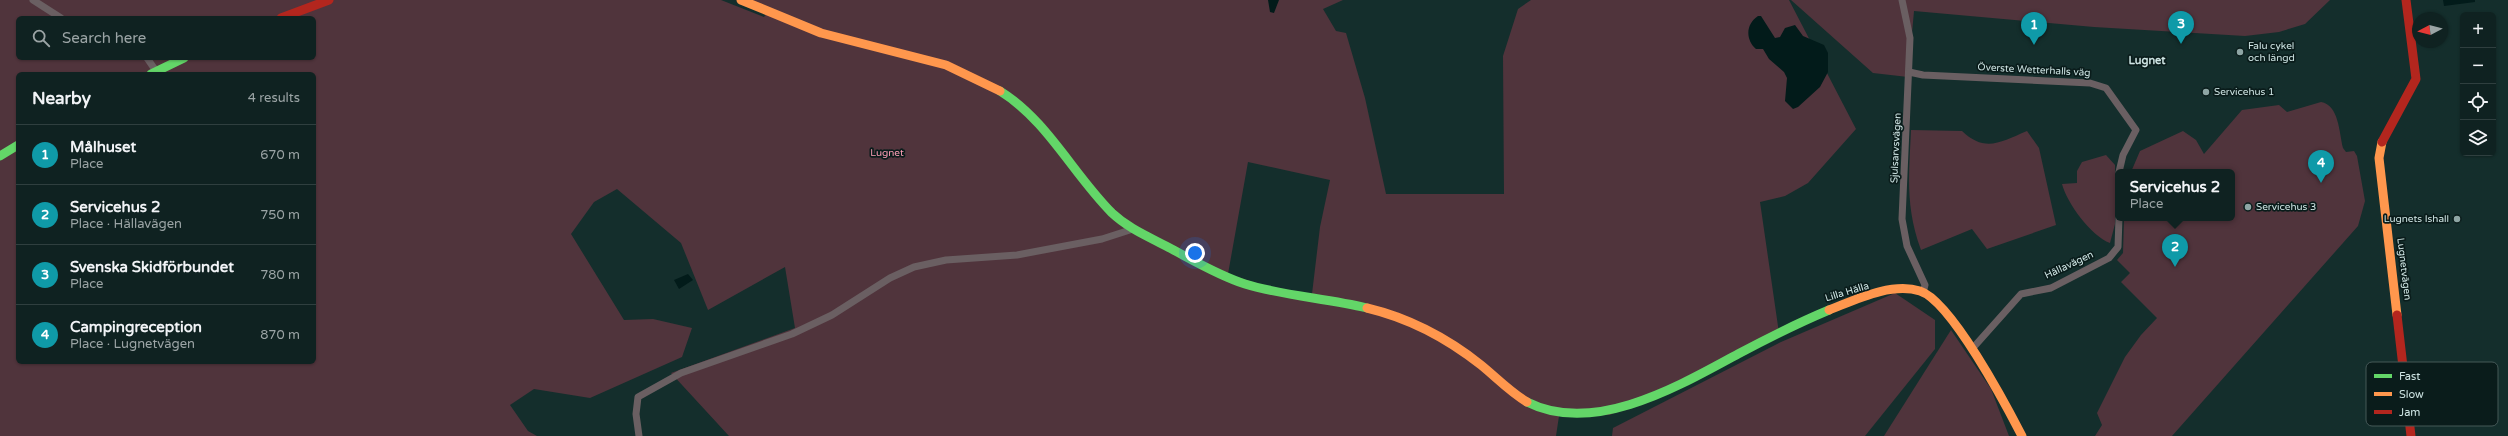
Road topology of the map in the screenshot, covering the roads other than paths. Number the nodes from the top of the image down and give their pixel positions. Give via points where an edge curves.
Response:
1 (33, 0) edge
2 (329, 0) edge
3 (741, 0) edge
4 (1902, 0) edge
5 (2406, 0) edge
6 (58, 16) edge
7 (286, 16) edge
8 (148, 60) edge
9 (180, 60) edge
10 (154, 72) edge
11 (156, 72) edge
12 (1909, 72) junction
13 (16, 147) edge
14 (0, 156) edge
15 (2120, 169) edge
16 (2119, 221) edge
17 (1133, 229) junction
18 (1923, 293) junction
19 (1972, 349) junction
20 (2403, 362) edge
21 (639, 436) edge
22 (2022, 436) edge

1 - 6 street
2 - 7 street
3 - 17 street, Lilla Hälla via 808,30 947,64 1004,93 1047,136 1089,189
4 - 12 street, Sjulsarvsvägen via 1910,38
5 - 20 street, Lugnetvägen via 2416,79 2387,129 2380,146 2379,158
8 - 10 street
9 - 11 street
12 - 15 street, Överste Wetterhalls väg via 1923,75 2100,85 2111,94 2136,130 2123,155
12 - 18 street, Sjulsarvsvägen via 1902,219 1907,246 1925,285
13 - 14 street
16 - 19 street, Hällavägen via 2118,247 2109,258 2051,288 2021,294
17 - 18 street, Lilla Hälla via 1245,284 1358,305 1413,323 1446,340 1532,406 1574,418 1602,415 1662,396 1822,311 1874,295 1908,290
17 - 21 street via 1102,239 1017,255 946,260 902,271 832,314 792,334 681,373 638,397 636,414
18 - 19 street via 1945,314
19 - 22 street via 2005,402

